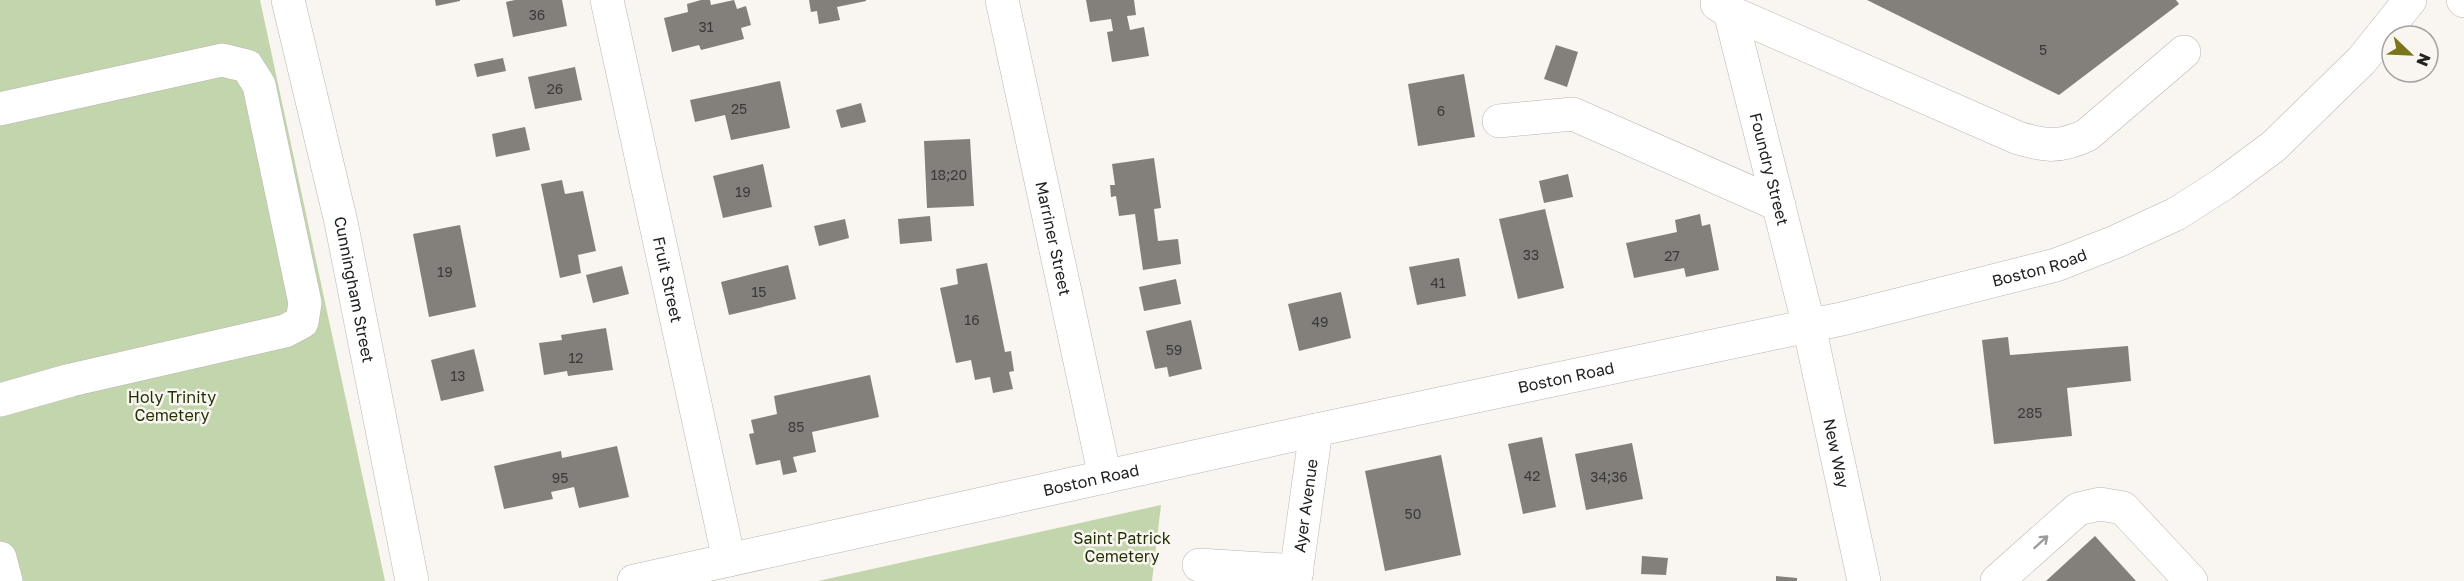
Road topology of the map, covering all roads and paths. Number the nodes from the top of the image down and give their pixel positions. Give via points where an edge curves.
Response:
1 (288, 0) edge
2 (607, 0) edge
3 (1002, 0) edge
4 (2410, 0) edge
5 (1721, 6) edge
6 (2184, 52) dead end
7 (0, 110) edge
8 (1498, 122) dead end
9 (1779, 205) junction
10 (1809, 326) junction
11 (0, 400) edge
12 (1316, 430) junction
13 (1104, 477) junction
14 (0, 558) edge
15 (729, 560) junction
16 (1198, 565) dead end
17 (1296, 576) edge
18 (6, 581) edge
19 (412, 581) edge
20 (634, 581) edge
21 (1864, 581) edge
22 (1997, 581) edge
23 (2191, 581) edge

1 - 19 street, Cunningham Street via 341,222
2 - 15 street, Fruit Street
3 - 13 street, Marriner Street
4 - 10 street, Boston Road via 2362,60 2274,146 2176,214 2066,261 1984,285
5 - 6 street via 2044,146 2069,144 2087,135
5 - 9 street, Foundry Street
7 - 11 street via 222,60 247,66 259,85 305,303 302,322 285,331
8 - 9 street via 1573,114
9 - 10 street, Foundry Street
10 - 12 street, Boston Road
10 - 21 street, New Way
12 - 13 street, Boston Road
12 - 17 street, Ayer Avenue
13 - 15 street, Boston Road
14 - 18 street
15 - 20 street, Boston Road
16 - 17 street
22 -> 23 street via 2078,509 2100,504 2123,508

